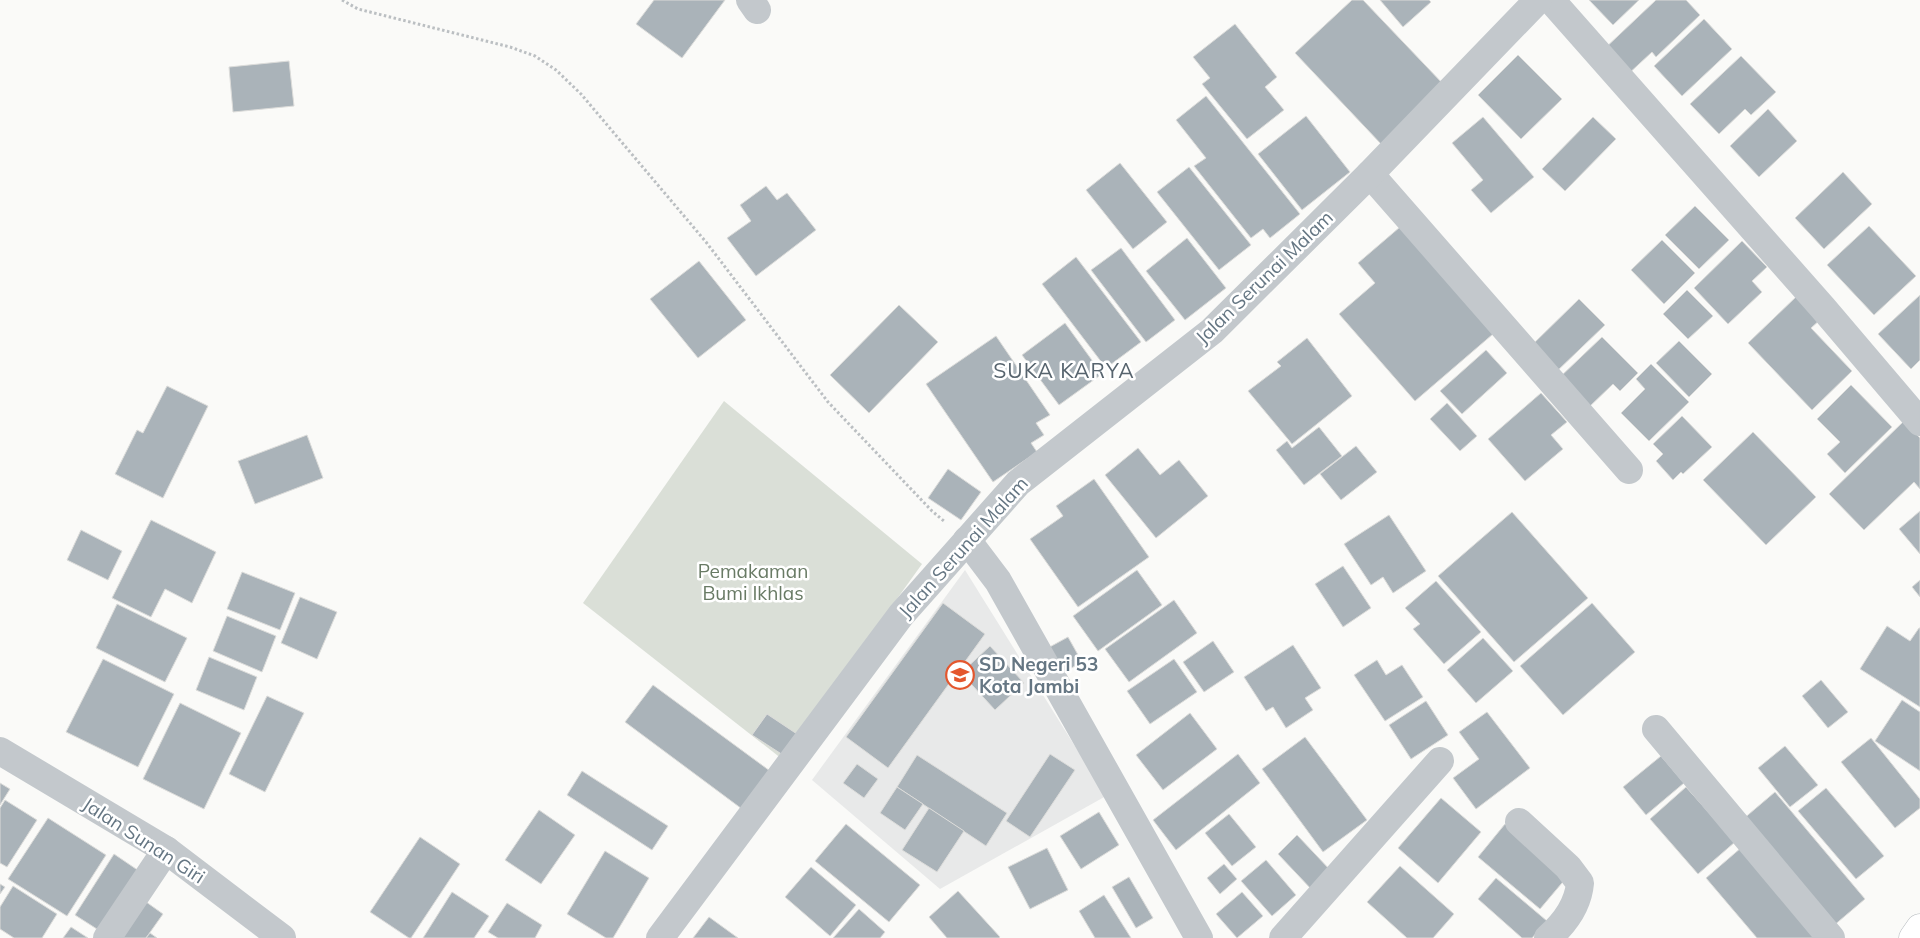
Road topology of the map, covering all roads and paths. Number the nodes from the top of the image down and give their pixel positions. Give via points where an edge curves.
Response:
1 (342, 0) edge
2 (1538, 0) edge
3 (1551, 0) edge
4 (1370, 174) junction
5 (1920, 422) edge
6 (1629, 470) dead end
7 (967, 540) junction
8 (1656, 729) dead end
9 (0, 751) edge
10 (1440, 761) dead end
11 (1519, 822) dead end
12 (166, 850) junction
13 (1920, 928) edge
14 (107, 938) edge
15 (282, 938) edge
16 (660, 938) edge
17 (1198, 938) edge
18 (1283, 938) edge
19 (1548, 938) edge
20 (1830, 938) edge
21 (1913, 938) edge

1 - 7 path via 358,9 510,47 534,56 556,70 581,94 706,242 828,402 932,512
2 - 4 street, Jalan Serunai Malam
3 - 5 street
4 - 6 street
4 - 7 street, Jalan Serunai Malam via 1212,331 1018,483
7 - 16 street, Jalan Serunai Malam via 901,615
7 - 17 street via 998,581
8 - 20 street
9 - 12 street, Jalan Sunan Giri
10 - 18 street
11 - 19 street via 1568,867 1580,883 1579,897 1571,912
12 - 14 street
12 - 15 street, Jalan Sunan Giri
13 - 21 highway

